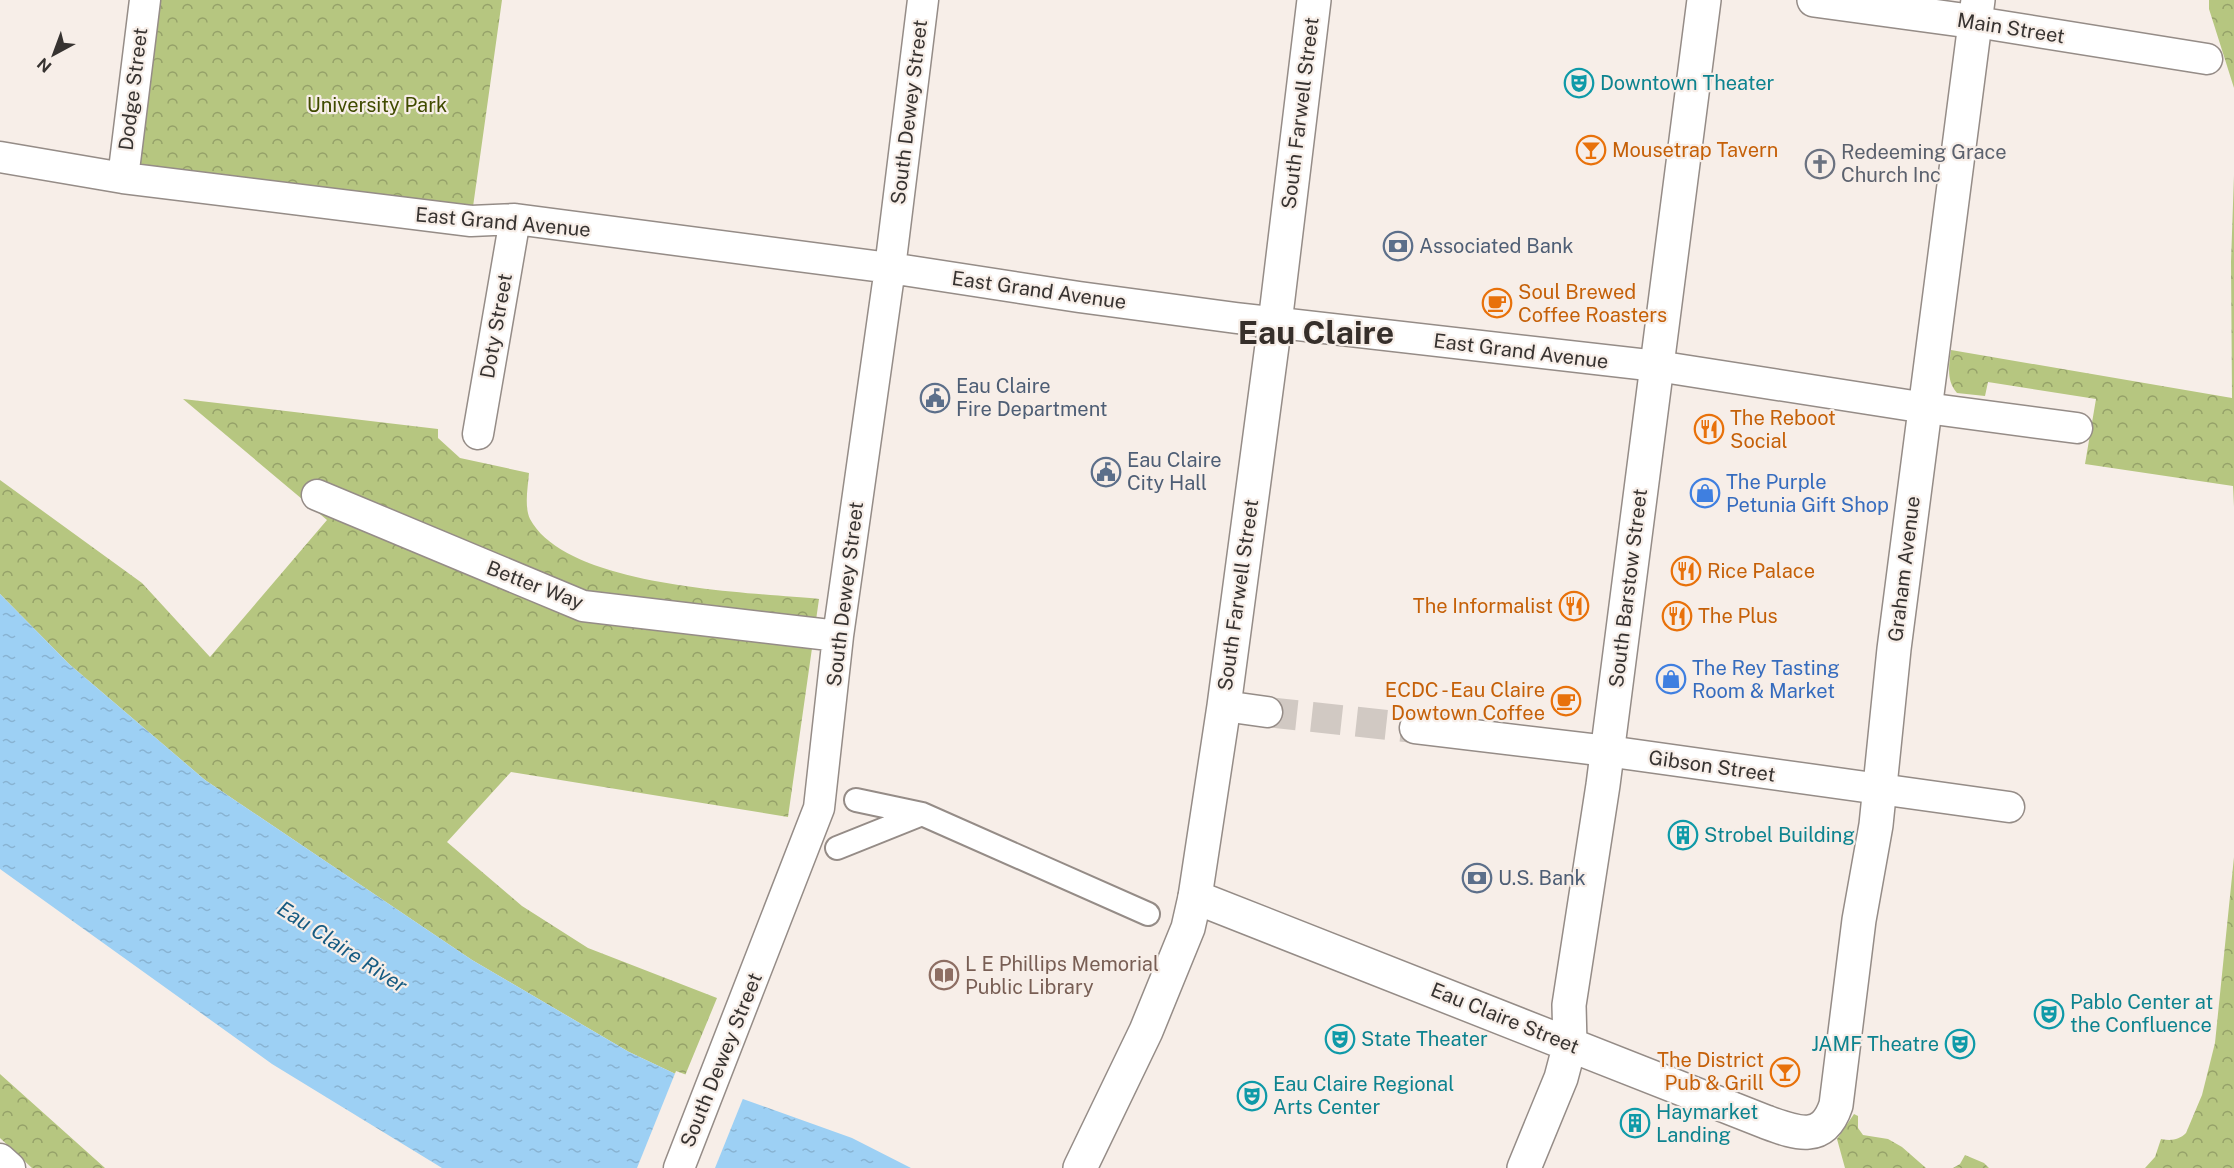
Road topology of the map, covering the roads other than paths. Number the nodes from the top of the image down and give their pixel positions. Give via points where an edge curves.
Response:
1 (145, 0) edge
2 (923, 0) edge
3 (1314, 0) edge
4 (1704, 0) edge
5 (1814, 0) edge
6 (1977, 11) edge
7 (2207, 58) dead end
8 (0, 157) edge
9 (123, 178) junction
10 (515, 219) junction
11 (890, 268) junction
12 (1275, 323) junction
13 (1657, 366) junction
14 (1926, 408) junction
15 (2078, 428) dead end
16 (478, 434) dead end
17 (317, 495) dead end
18 (838, 636) junction
19 (1224, 706) junction
20 (1267, 712) tunnel mouth
21 (1415, 728) tunnel mouth
22 (1607, 751) junction
23 (1878, 790) junction
24 (856, 800) dead end
25 (2009, 807) dead end
26 (922, 814) junction
27 (837, 848) dead end
28 (1195, 897) junction
29 (1148, 914) dead end
30 (1570, 1044) junction
31 (1816, 1131) joint
32 (0, 1159) edge
33 (679, 1167) edge
34 (10, 1168) edge
35 (1080, 1168) edge
36 (1524, 1168) edge

1 - 9 street, Dodge Street
2 - 11 street, South Dewey Street
3 - 12 street, South Farwell Street
4 - 13 street, South Barstow Street
5 - 6 street, Main Street
6 - 7 street, Main Street
6 - 14 street, Graham Avenue
8 - 9 street, East Grand Avenue
9 - 10 street, East Grand Avenue via 471,221
10 - 11 street, East Grand Avenue
10 - 16 street, Doty Street
11 - 12 street, East Grand Avenue
11 - 18 street, South Dewey Street
12 - 13 street, East Grand Avenue
12 - 19 street, South Farwell Street
13 - 14 street, East Grand Avenue
13 - 22 street, South Barstow Street
14 - 15 street, East Grand Avenue
14 - 23 street, Graham Avenue
17 - 18 street, Better Way via 583,606
18 - 33 street, South Dewey Street via 819,808
19 - 20 street
19 - 28 street, South Farwell Street
21 - 22 street, Gibson Street
22 - 23 street, Gibson Street
22 - 30 street, South Barstow Street via 1569,1005
23 - 25 street, Gibson Street
23 - 31 street, Graham Avenue via 1836,1105 1825,1125
24 - 26 street
26 - 27 street
26 - 29 street
28 - 30 street, Eau Claire Street
28 - 35 street, South Farwell Street via 1188,928 1146,1030
30 - 31 street, Eau Claire Street via 1790,1131
30 - 36 street, South Barstow Street via 1562,1078
32 - 34 street

